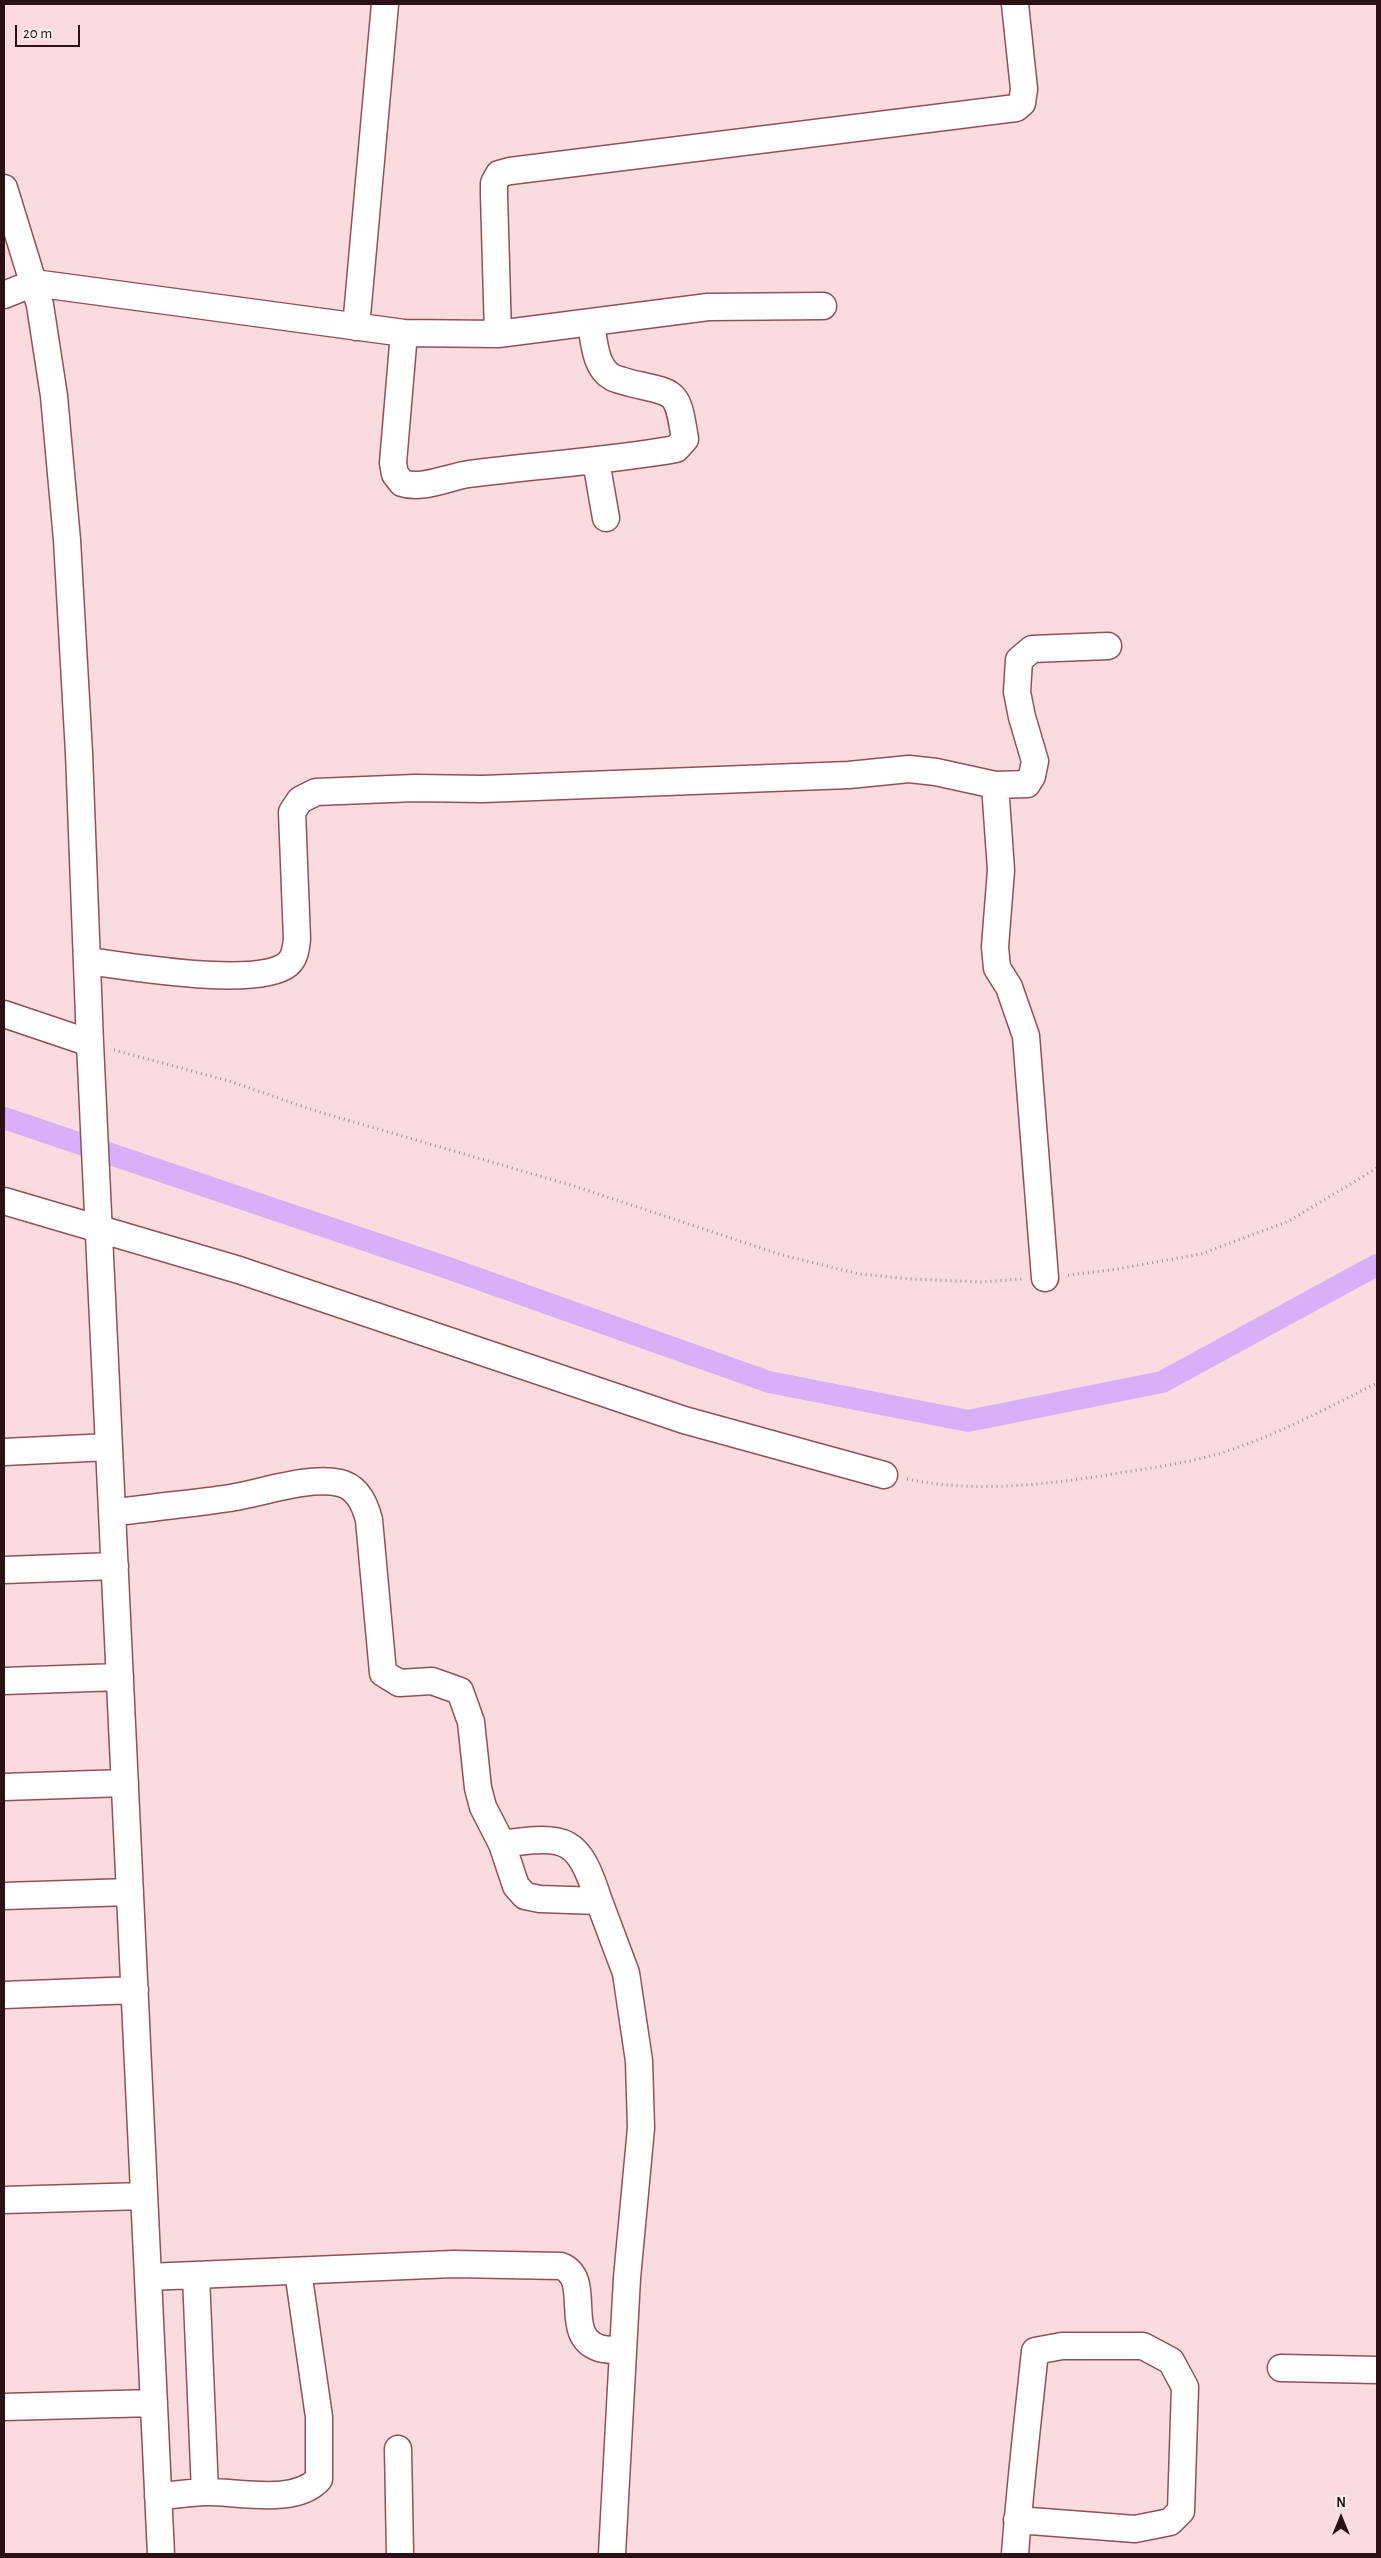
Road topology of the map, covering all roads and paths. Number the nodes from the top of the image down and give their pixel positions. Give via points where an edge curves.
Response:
1 (385, 4) edge
2 (1014, 4) edge
3 (4, 188) edge
4 (34, 283) junction
5 (4, 295) edge
6 (823, 306) dead end
7 (591, 324) junction
8 (356, 327) junction
9 (404, 333) junction
10 (498, 334) junction
11 (596, 461) junction
12 (606, 518) dead end
13 (1108, 646) dead end
14 (994, 785) junction
15 (88, 961) junction
16 (4, 1014) edge
17 (90, 1043) junction
18 (1377, 1168) edge
19 (4, 1201) edge
20 (99, 1230) junction
21 (1045, 1278) junction
22 (1377, 1383) edge
23 (109, 1447) junction
24 (4, 1452) edge
25 (884, 1475) joint
26 (112, 1513) junction
27 (115, 1566) junction
28 (4, 1570) edge
29 (120, 1677) junction
30 (4, 1681) edge
31 (125, 1783) junction
32 (4, 1788) edge
33 (502, 1844) junction
34 (130, 1892) junction
35 (4, 1896) edge
36 (599, 1902) junction
37 (135, 1990) junction
38 (4, 1995) edge
39 (144, 2196) junction
40 (4, 2200) edge
41 (298, 2271) junction
42 (196, 2276) junction
43 (148, 2278) junction
44 (622, 2351) junction
45 (1281, 2368) dead end
46 (1377, 2370) edge
47 (154, 2403) junction
48 (4, 2407) edge
49 (398, 2449) dead end
50 (205, 2492) junction
51 (158, 2496) junction
52 (1017, 2520) junction
53 (161, 2554) edge
54 (400, 2554) edge
55 (612, 2554) edge
56 (1015, 2554) edge

1 - 8 street
2 - 10 street via 1024,89 1022,103 1016,108 611,157 500,174 494,183
3 - 4 street
4 - 5 street
4 - 8 street
4 - 15 street via 54,396 67,540
6 - 7 street via 708,307
7 - 10 street
7 - 11 street via 600,364 611,377 662,390 674,397 682,412 685,438 676,449
8 - 9 street
9 - 10 street
9 - 11 street via 393,463 402,484 416,485 468,474
11 - 12 street
13 - 14 street via 1032,649 1019,660 1019,700 1036,761 1027,784
14 - 15 street via 908,769 849,775 483,790 415,788 316,792 300,800 292,812 297,939 296,952 288,964 256,974 227,975
14 - 21 street via 1001,870 995,947 997,968 1018,1010 1026,1036
15 - 17 street
16 - 17 street
17 - 20 street
17 - 21 path via 229,1081 316,1112 574,1186 782,1255 859,1274 982,1282
18 - 21 path via 1289,1221 1201,1254
19 - 20 street
20 - 23 street
20 - 25 street via 239,1270 684,1420
22 - 25 path via 1281,1430 1202,1459 1024,1487 930,1484
23 - 24 street
23 - 26 street
26 - 27 street
26 - 33 street via 324,1482 352,1489 360,1497 369,1520 383,1673 399,1682 432,1681 460,1691 471,1722 483,1807
27 - 28 street
27 - 29 street
29 - 30 street
29 - 31 street
31 - 32 street
31 - 34 street
33 - 36 street via 516,1886 525,1896
33 - 36 street via 535,1840 558,1841 570,1846 589,1869
34 - 35 street
34 - 37 street
36 - 44 street via 626,1973 639,2061 641,2128
37 - 38 street
37 - 39 street
39 - 40 street
39 - 43 street
41 - 42 street
41 - 44 street via 453,2264 561,2266 573,2274 577,2282 577,2309 584,2335 598,2348
41 - 50 street via 319,2417 319,2480 312,2488 278,2495
42 - 43 street
42 - 50 street
43 - 47 street
44 - 55 street
45 - 46 street
47 - 48 street
47 - 51 street
49 - 54 street
50 - 51 street
51 - 53 street
52 - 52 street via 1036,2352 1062,2346 1143,2346 1171,2360 1185,2387 1180,2511 1170,2522 1135,2529
52 - 56 street

